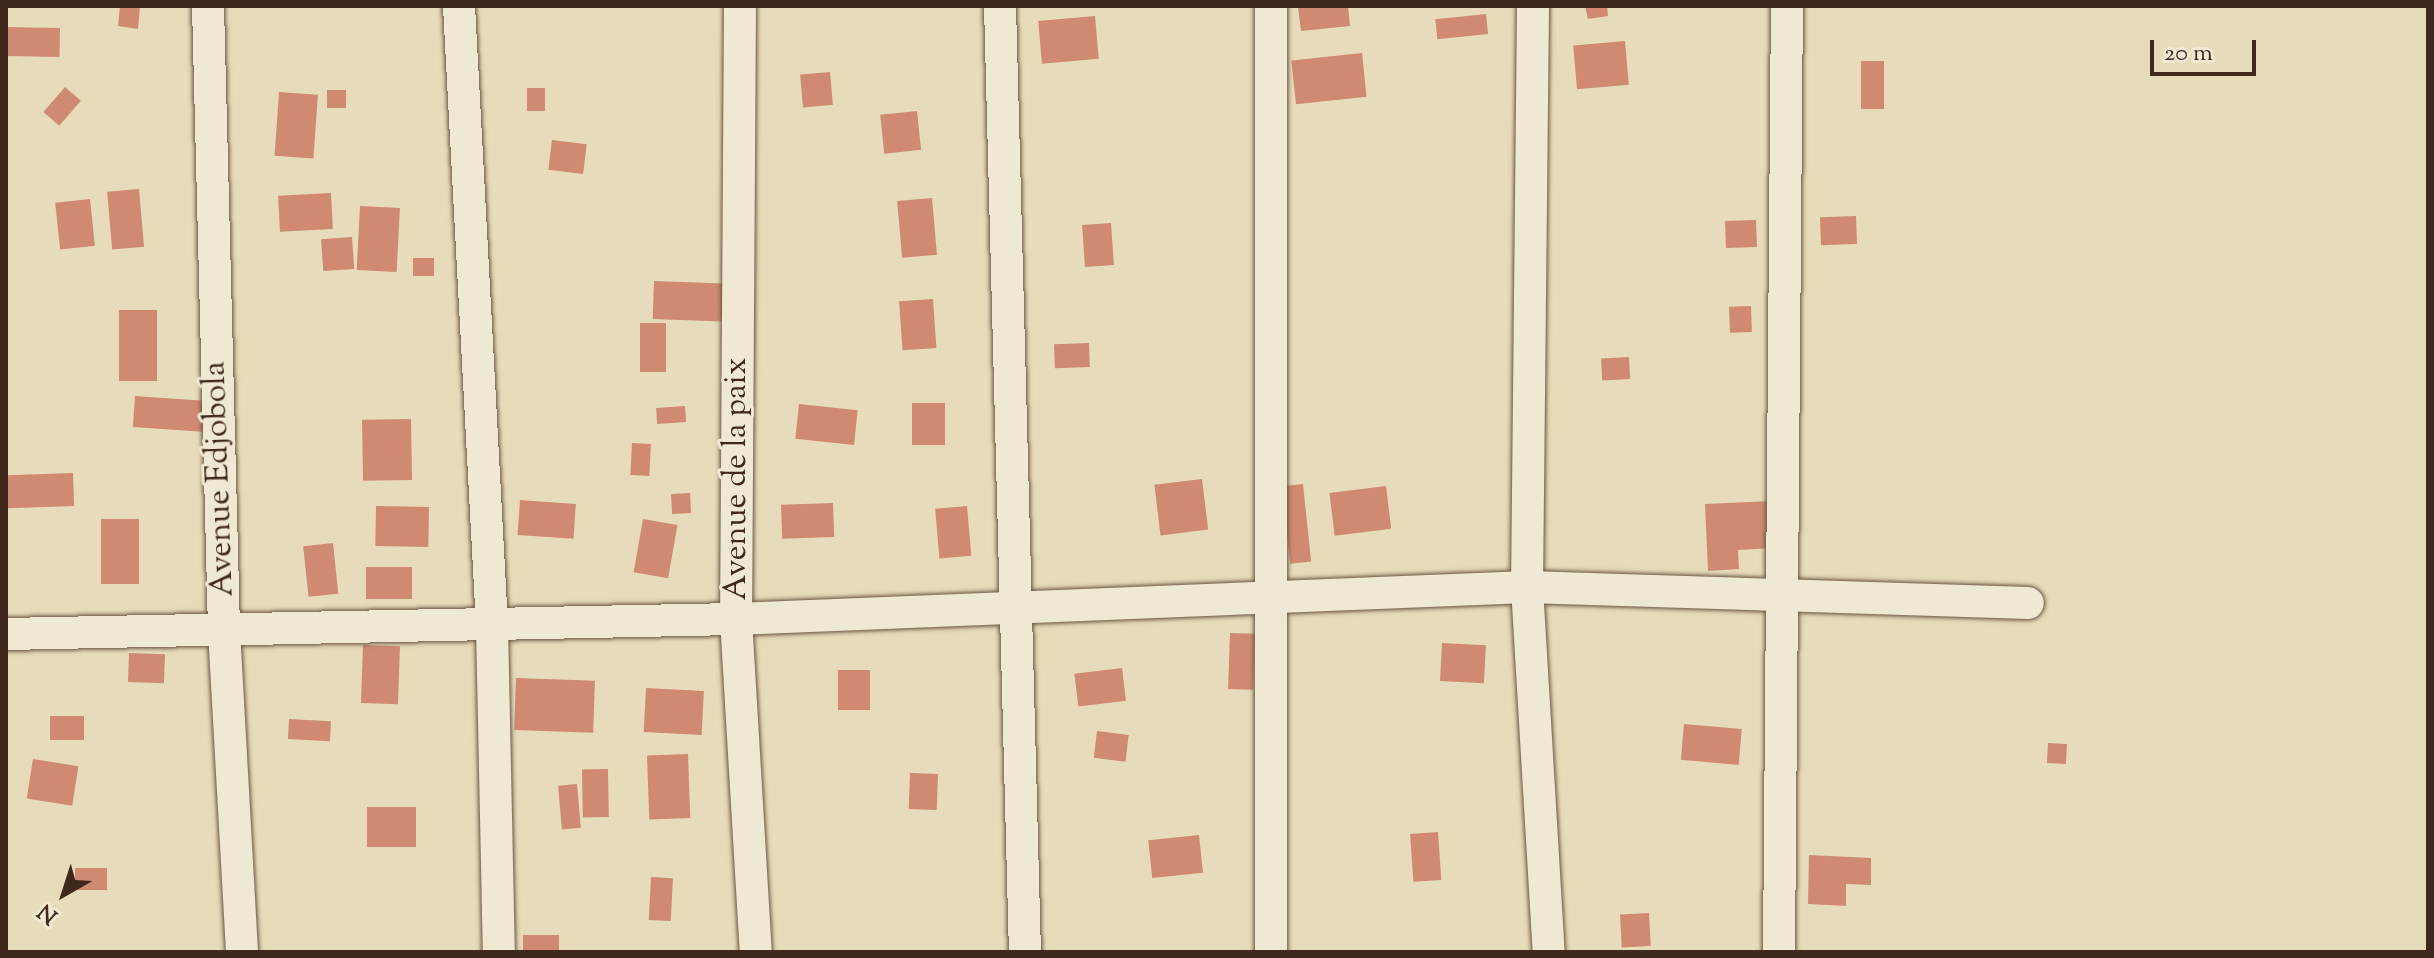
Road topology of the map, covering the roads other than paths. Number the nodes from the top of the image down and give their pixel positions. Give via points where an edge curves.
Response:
1 (208, 6) edge
2 (459, 6) edge
3 (740, 6) edge
4 (1000, 6) edge
5 (1271, 6) edge
6 (1533, 6) edge
7 (1787, 6) edge
8 (1527, 587) junction
9 (1782, 591) junction
10 (1265, 598) junction
11 (2028, 603) dead end
12 (1016, 607) junction
13 (736, 619) junction
14 (492, 626) junction
15 (224, 630) junction
16 (6, 634) edge
17 (242, 952) edge
18 (499, 952) edge
19 (756, 952) edge
20 (1025, 952) edge
21 (1271, 952) edge
22 (1549, 952) edge
23 (1779, 952) edge

1 - 15 street, Avenue Edjobola
2 - 14 street
3 - 13 street, Avenue de la paix
4 - 12 street
5 - 10 street
6 - 8 street
7 - 9 street
8 - 9 street
8 - 10 street
8 - 22 street
9 - 11 street
9 - 23 street
10 - 12 street
10 - 21 street
12 - 13 street
12 - 20 street
13 - 14 street
13 - 19 street, Avenue de la paix
14 - 15 street
14 - 18 street
15 - 16 street
15 - 17 street, Avenue Edjobola

